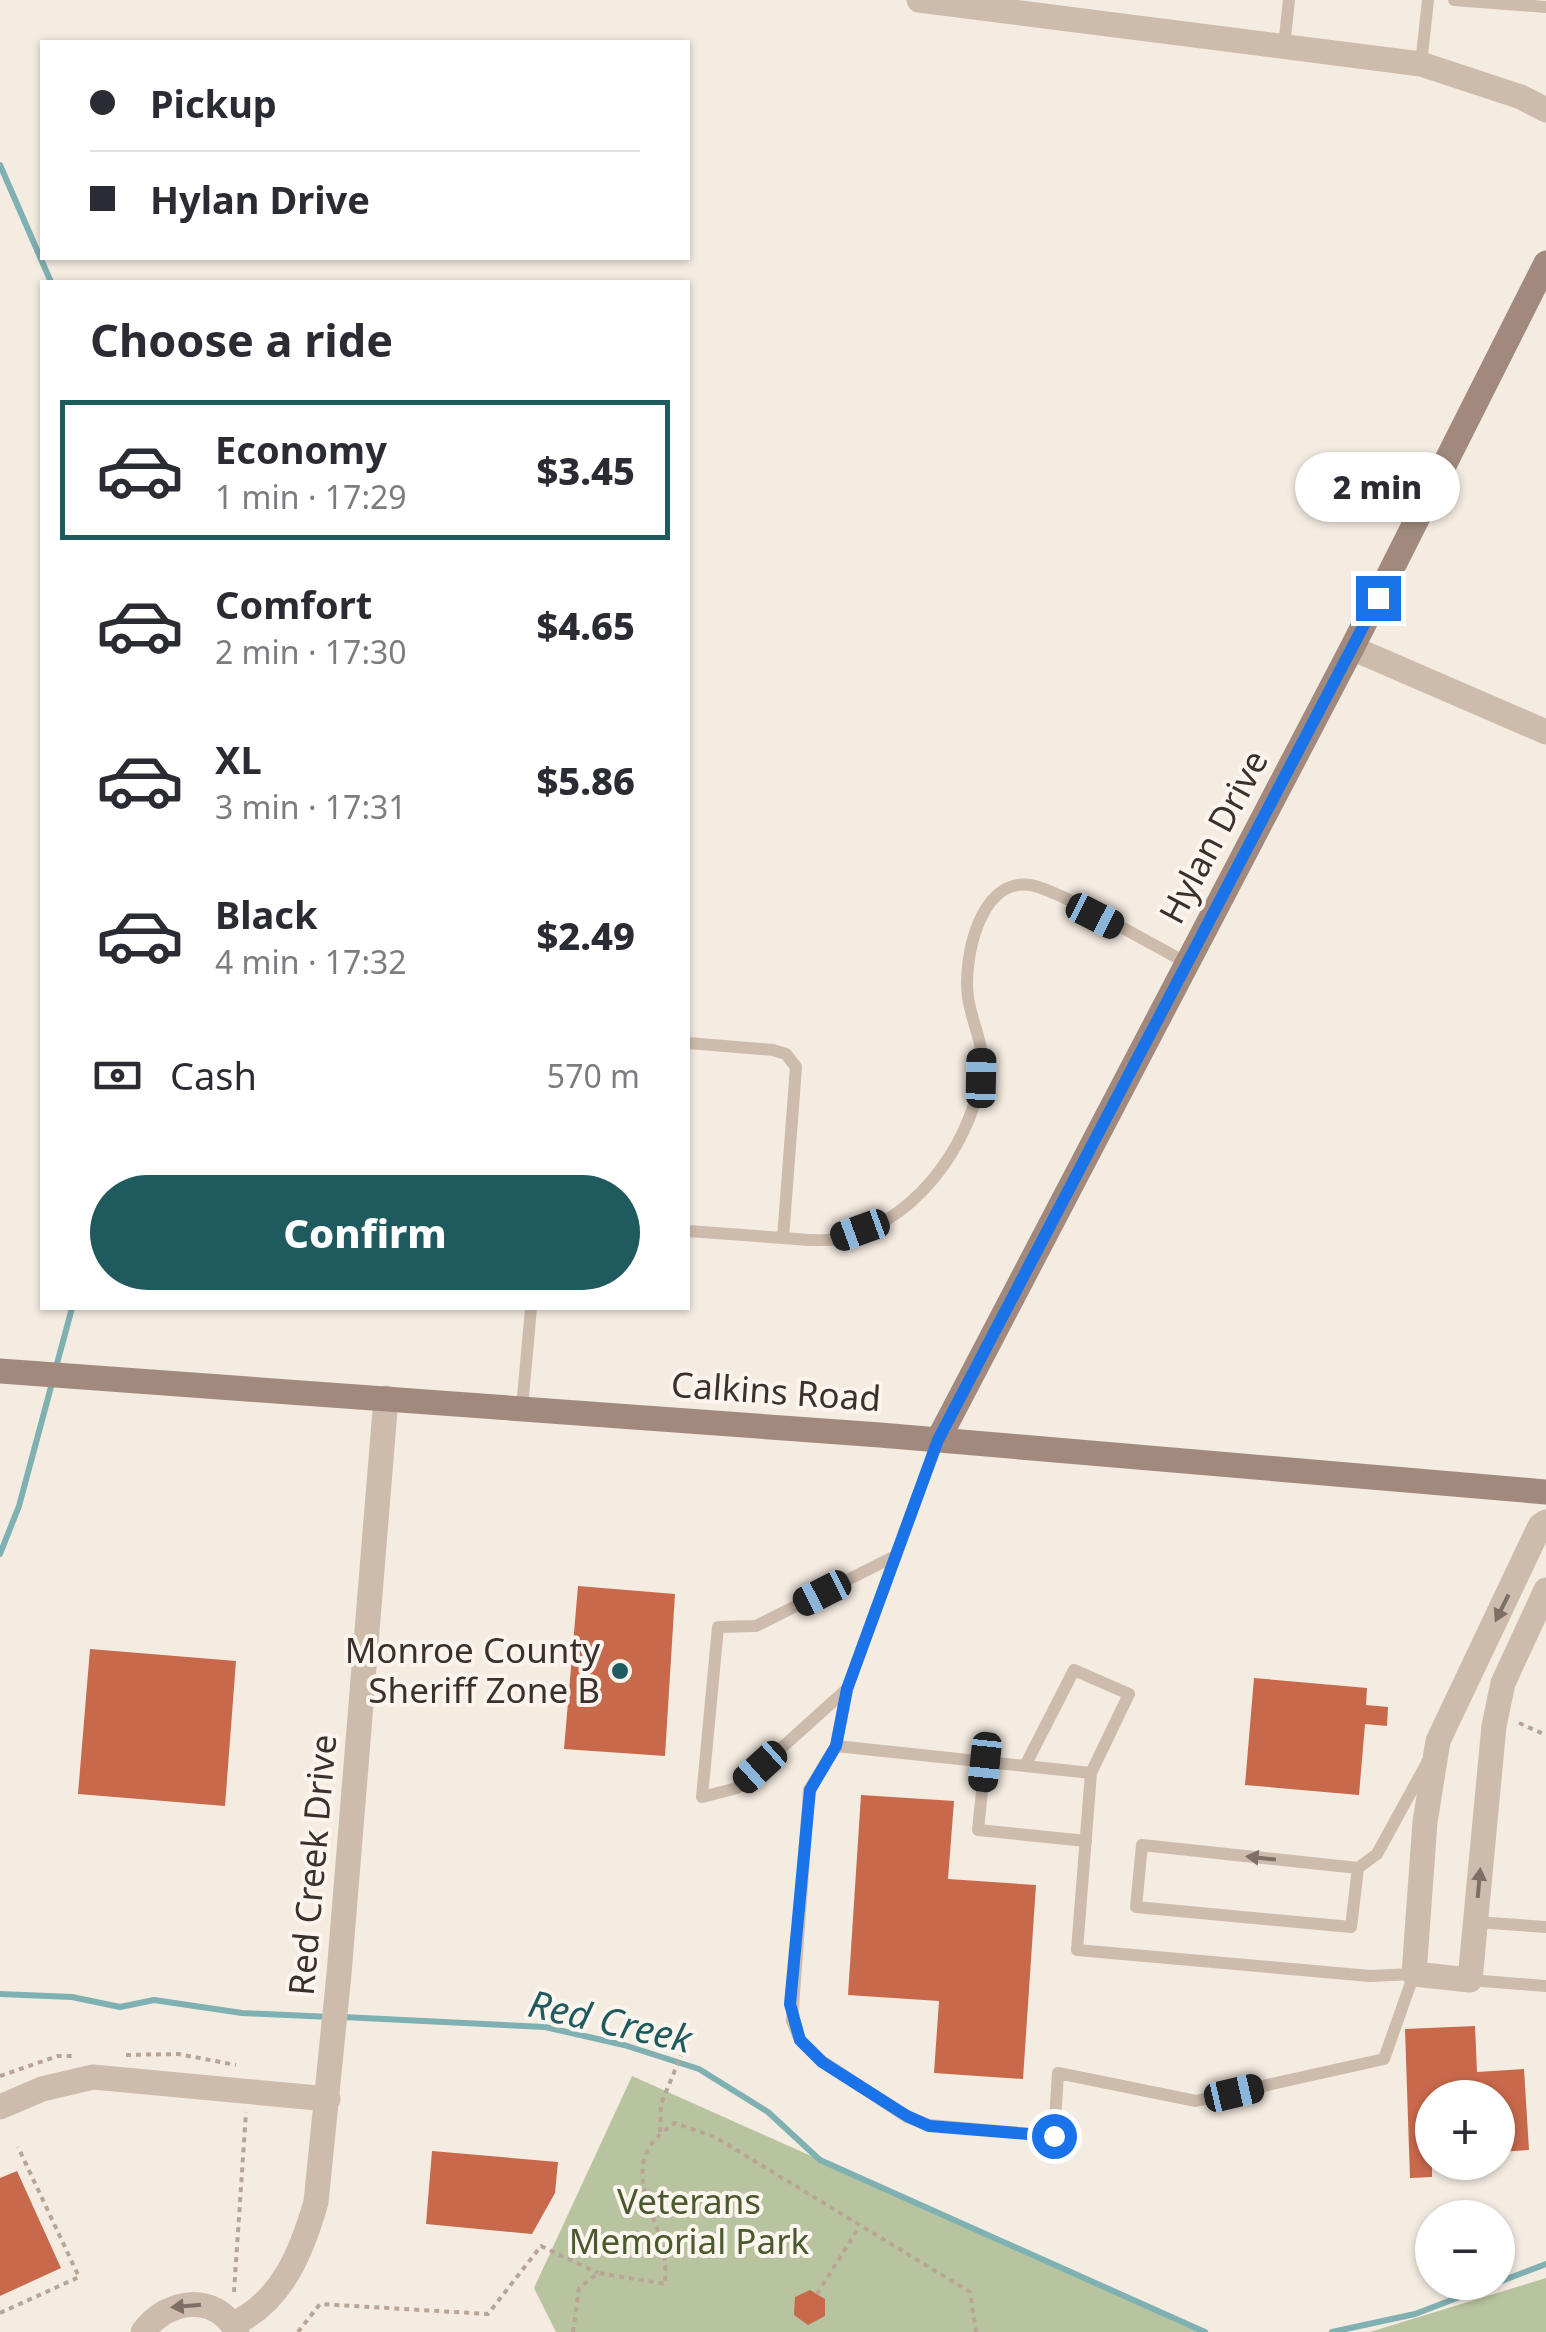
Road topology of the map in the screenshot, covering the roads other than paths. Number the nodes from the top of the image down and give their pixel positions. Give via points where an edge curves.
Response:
1 (1288, 0) edge
2 (1428, 0) edge
3 (1454, 0) edge
4 (932, 1) edge
5 (1010, 6) edge
6 (1546, 7) edge
7 (1284, 46) junction
8 (1420, 64) junction
9 (1546, 110) edge
10 (1546, 263) edge
11 (1352, 648) junction
12 (1546, 732) edge
13 (1187, 962) junction
14 (690, 1043) edge
15 (690, 1231) edge
16 (783, 1238) junction
17 (531, 1310) edge
18 (5, 1372) edge
19 (386, 1398) junction
20 (522, 1408) junction
21 (938, 1440) junction
22 (1546, 1492) edge
23 (1546, 1522) edge
24 (895, 1556) junction
25 (1546, 1590) edge
26 (847, 1689) junction
27 (1438, 1741) junction
28 (836, 1746) junction
29 (985, 1762) junction
30 (1025, 1766) junction
31 (1091, 1774) junction
32 (1086, 1842) junction
33 (1358, 1868) junction
34 (1476, 1922) junction
35 (1546, 1927) edge
36 (1414, 1974) junction
37 (1470, 1980) junction
38 (1546, 1986) edge
39 (328, 2099) junction
40 (0, 2107) edge
41 (238, 2325) edge
42 (143, 2332) edge

1 - 7 lane
2 - 8 lane
3 - 6 lane
4 - 5 street
5 - 7 street
7 - 8 street
8 - 9 street
10 - 11 main road, Hylan Drive
11 - 12 street
11 - 13 main road, Hylan Drive
13 - 16 lane via 1033,885 1000,892 987,907 966,973 982,1036 981,1078 958,1140 926,1192 885,1221 836,1239
13 - 21 main road, Hylan Drive
14 - 16 lane via 773,1050 796,1067
15 - 16 lane
17 - 20 lane
18 - 19 main road, Calkins Road
19 - 20 main road, Calkins Road
19 - 39 street, Red Creek Drive
20 - 21 main road, Calkins Road
21 - 22 main road, Calkins Road
21 - 24 lane
23 -> 27 street
24 - 26 lane
24 - 26 lane via 756,1626 718,1627 702,1797 737,1788
34 -> 25 street via 1503,1682
26 - 28 lane
27 - 33 lane via 1377,1854
27 - 36 street
28 - 29 lane
28 - 36 lane via 810,1790 792,2021 822,2062 929,2126 1054,2136 1058,2073 1196,2102 1384,2058
29 - 30 lane
29 - 32 lane via 978,1830
30 - 31 lane
30 - 31 lane via 1074,1670 1128,1694
31 - 32 lane
32 - 36 lane via 1078,1950 1370,1976
33 -> 33 lane via 1142,1846 1136,1907 1350,1927
34 - 35 lane
34 - 37 street
36 - 37 street
37 - 38 lane
39 - 40 street via 92,2077
39 - 41 street, Red Creek Drive via 306,2236 279,2290
41 -> 42 street via 186,2303 169,2307

